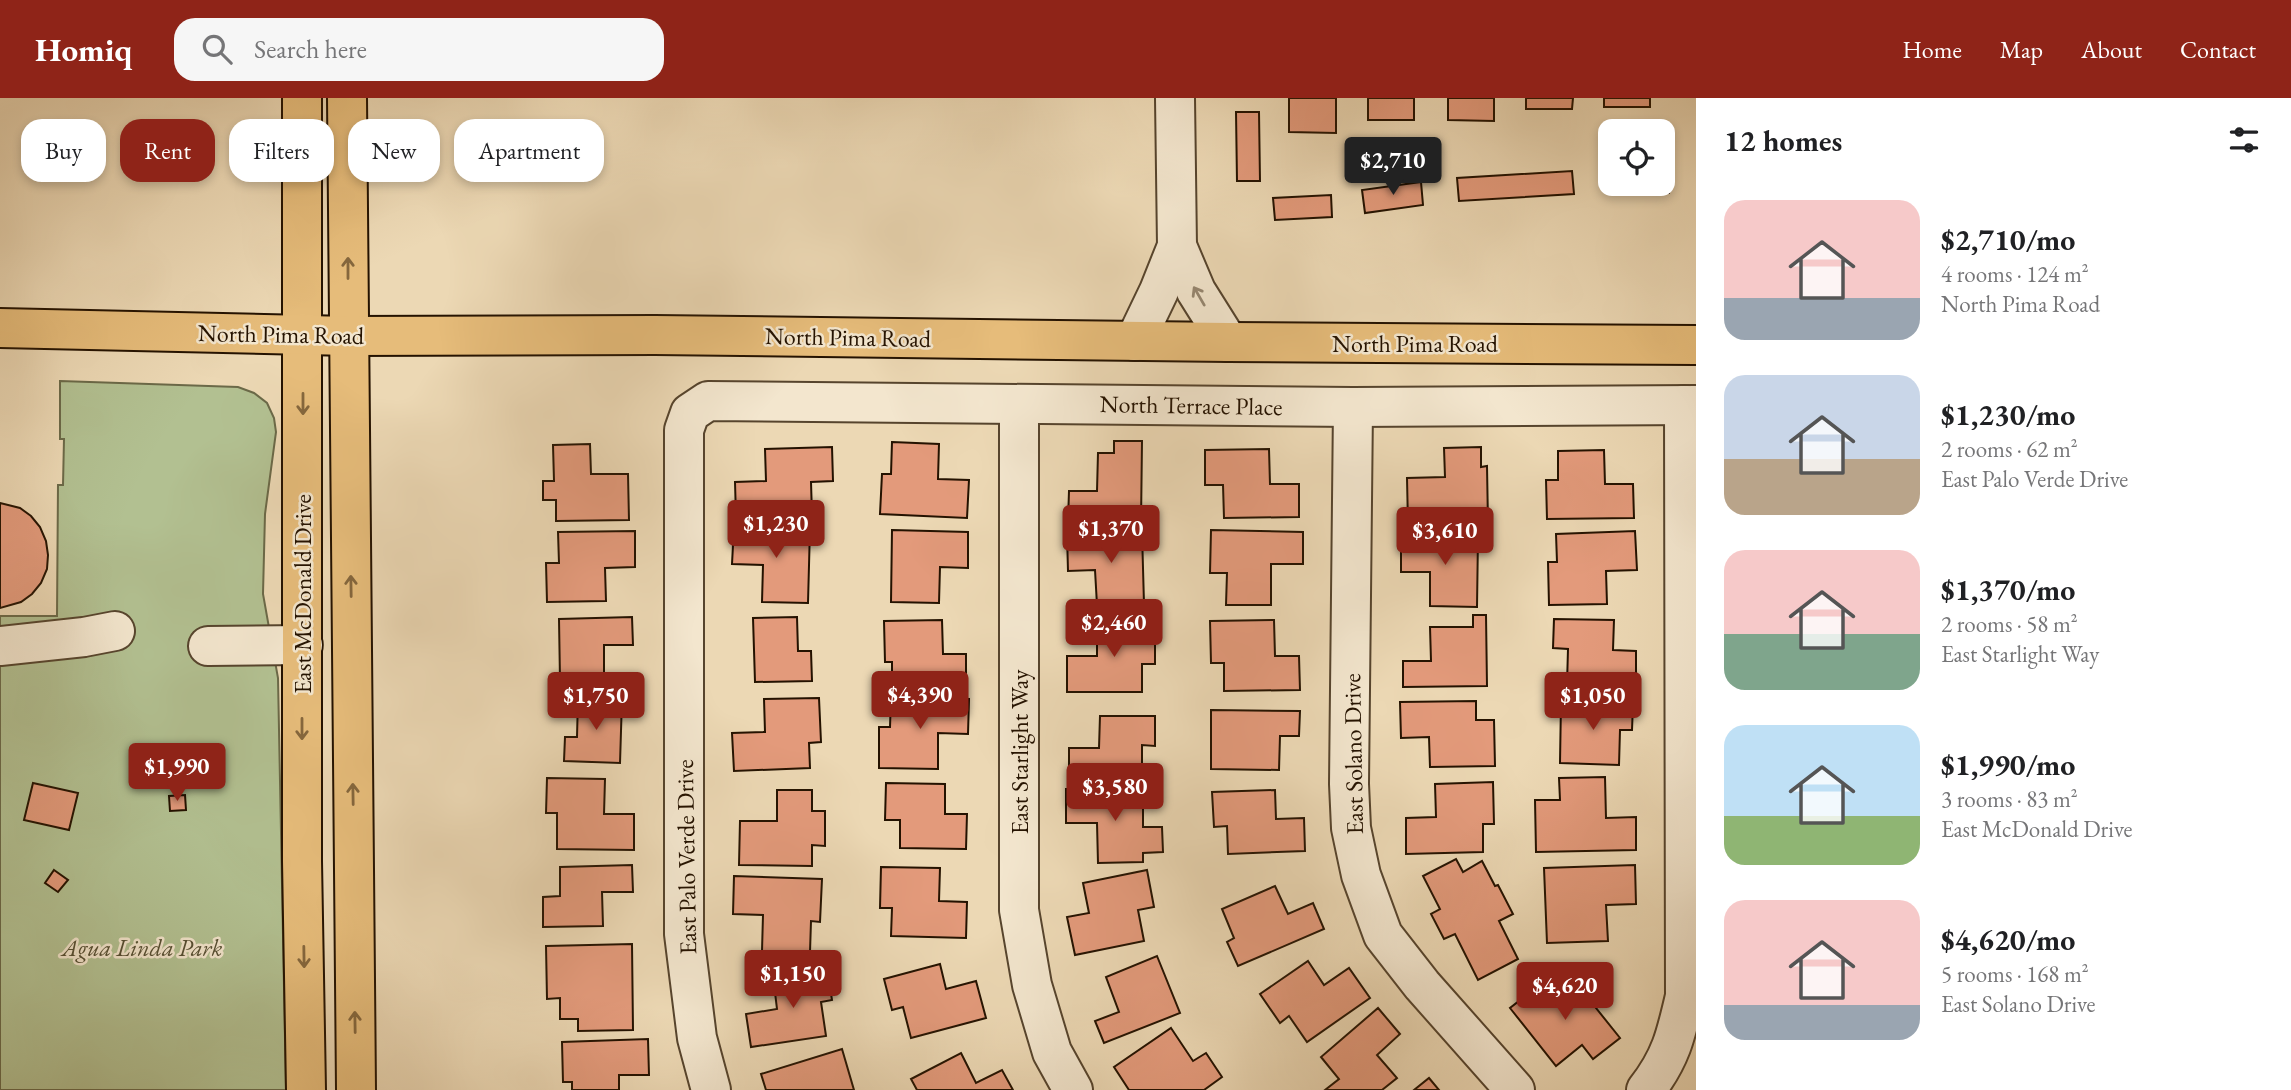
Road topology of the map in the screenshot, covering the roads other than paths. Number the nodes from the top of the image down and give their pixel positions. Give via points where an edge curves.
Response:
1 (302, 98) edge
2 (347, 98) edge
3 (1175, 98) edge
4 (1177, 246) junction
5 (0, 328) edge
6 (303, 335) junction
7 (349, 337) junction
8 (1135, 341) junction
9 (1228, 342) junction
10 (1696, 345) edge
11 (1019, 404) junction
12 (1690, 405) edge
13 (1353, 407) junction
14 (690, 413) joint
15 (115, 631) dead end
16 (303, 645) junction
17 (0, 646) edge
18 (208, 646) dead end
19 (306, 1090) edge
20 (356, 1090) edge
21 (711, 1090) edge
22 (1073, 1090) edge
23 (1515, 1090) edge
24 (1646, 1090) edge

1 - 6 main road, East McDonald Drive
7 -> 2 main road, East McDonald Drive
3 - 4 street
4 - 8 street
9 -> 4 street via 1196,291
5 - 6 main road, North Pima Road
6 - 7 main road, North Pima Road
6 -> 16 main road, East McDonald Drive
7 - 8 main road, North Pima Road via 655,335
20 -> 7 main road, East McDonald Drive
8 - 9 main road, North Pima Road
9 - 10 main road, North Pima Road
11 - 13 street, North Terrace Place
11 - 14 street, North Terrace Place via 708,401
11 - 22 street, East Starlight Way via 1019,910 1032,985 1048,1041
12 - 13 street, North Terrace Place
12 - 24 street via 1685,996 1675,1042
13 - 23 street, East Solano Drive via 1349,784 1351,828 1361,875 1383,935
14 - 21 street, East Palo Verde Drive via 684,430 684,934 697,1038
15 - 17 street
16 - 18 street
16 -> 19 main road, East McDonald Drive

